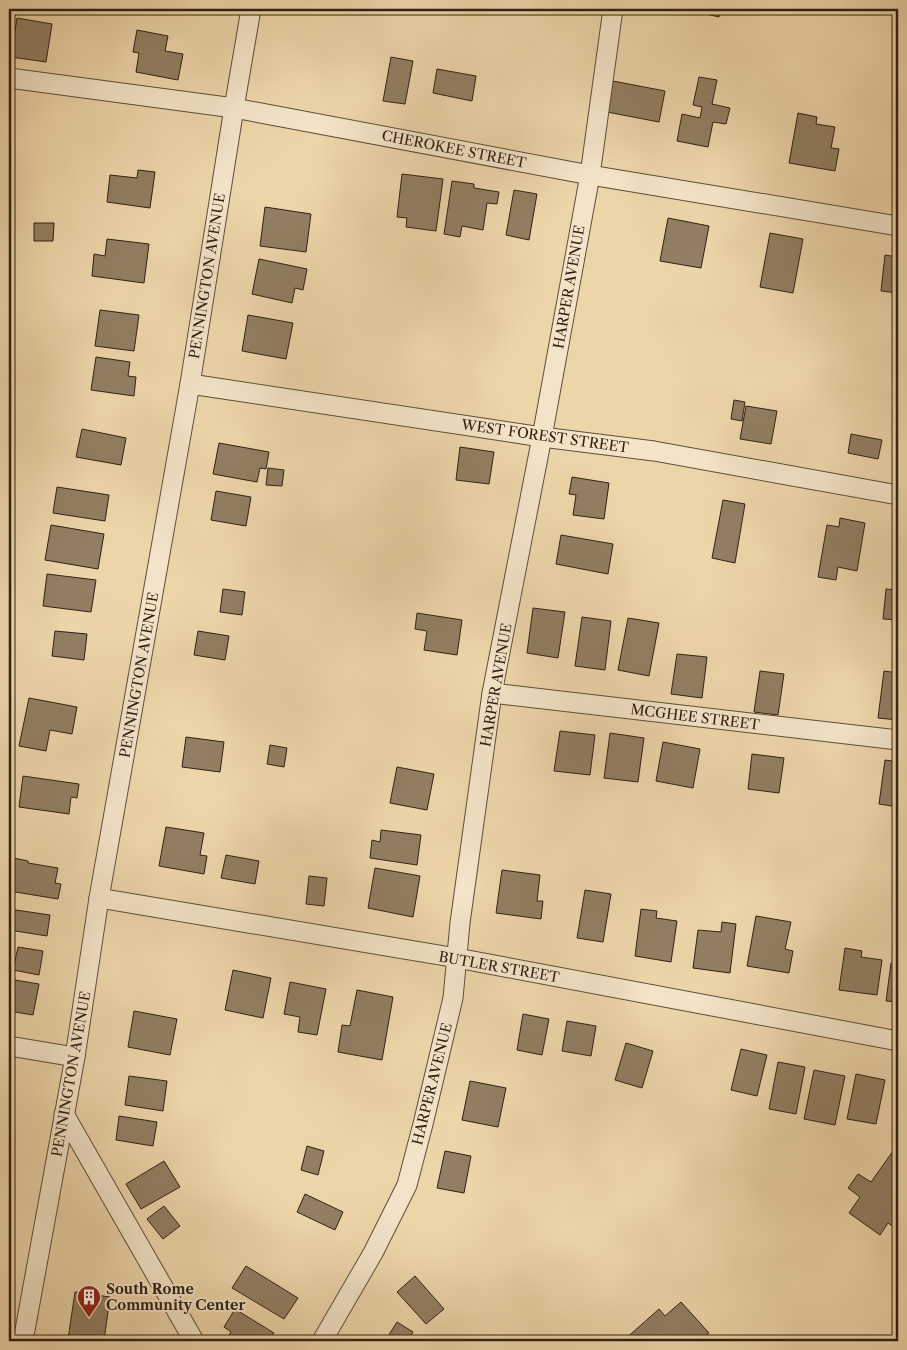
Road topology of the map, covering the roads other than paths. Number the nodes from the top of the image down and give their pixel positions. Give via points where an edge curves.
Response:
1 (251, 9) edge
2 (613, 9) edge
3 (9, 78) edge
4 (234, 108) junction
5 (590, 175) junction
6 (898, 226) edge
7 (190, 384) junction
8 (542, 436) junction
9 (898, 495) edge
10 (492, 694) junction
11 (898, 740) edge
12 (99, 898) junction
13 (457, 958) junction
14 (898, 1042) edge
15 (9, 1046) edge
16 (74, 1057) junction
17 (64, 1114) junction
18 (23, 1341) edge
19 (194, 1341) edge
20 (322, 1341) edge

1 - 4 street, PENNINGTON AVENUE
2 - 5 street, HARPER AVENUE
3 - 4 street, CHEROKEE STREET
4 - 5 street, CHEROKEE STREET
4 - 7 street, PENNINGTON AVENUE
5 - 6 street, CHEROKEE STREET
5 - 8 street, HARPER AVENUE
7 - 8 street, WEST FOREST STREET
7 - 12 street, PENNINGTON AVENUE
8 - 9 street, WEST FOREST STREET via 654,451
8 - 10 street, HARPER AVENUE
10 - 11 street, MCGHEE STREET
10 - 13 street, HARPER AVENUE
12 - 13 street, BUTLER STREET
12 - 16 street, PENNINGTON AVENUE
13 - 14 street, BUTLER STREET
13 - 20 street, HARPER AVENUE via 453,998 407,1185
15 - 16 street
16 - 17 street, PENNINGTON AVENUE
17 - 18 street, PENNINGTON AVENUE
17 - 19 street

